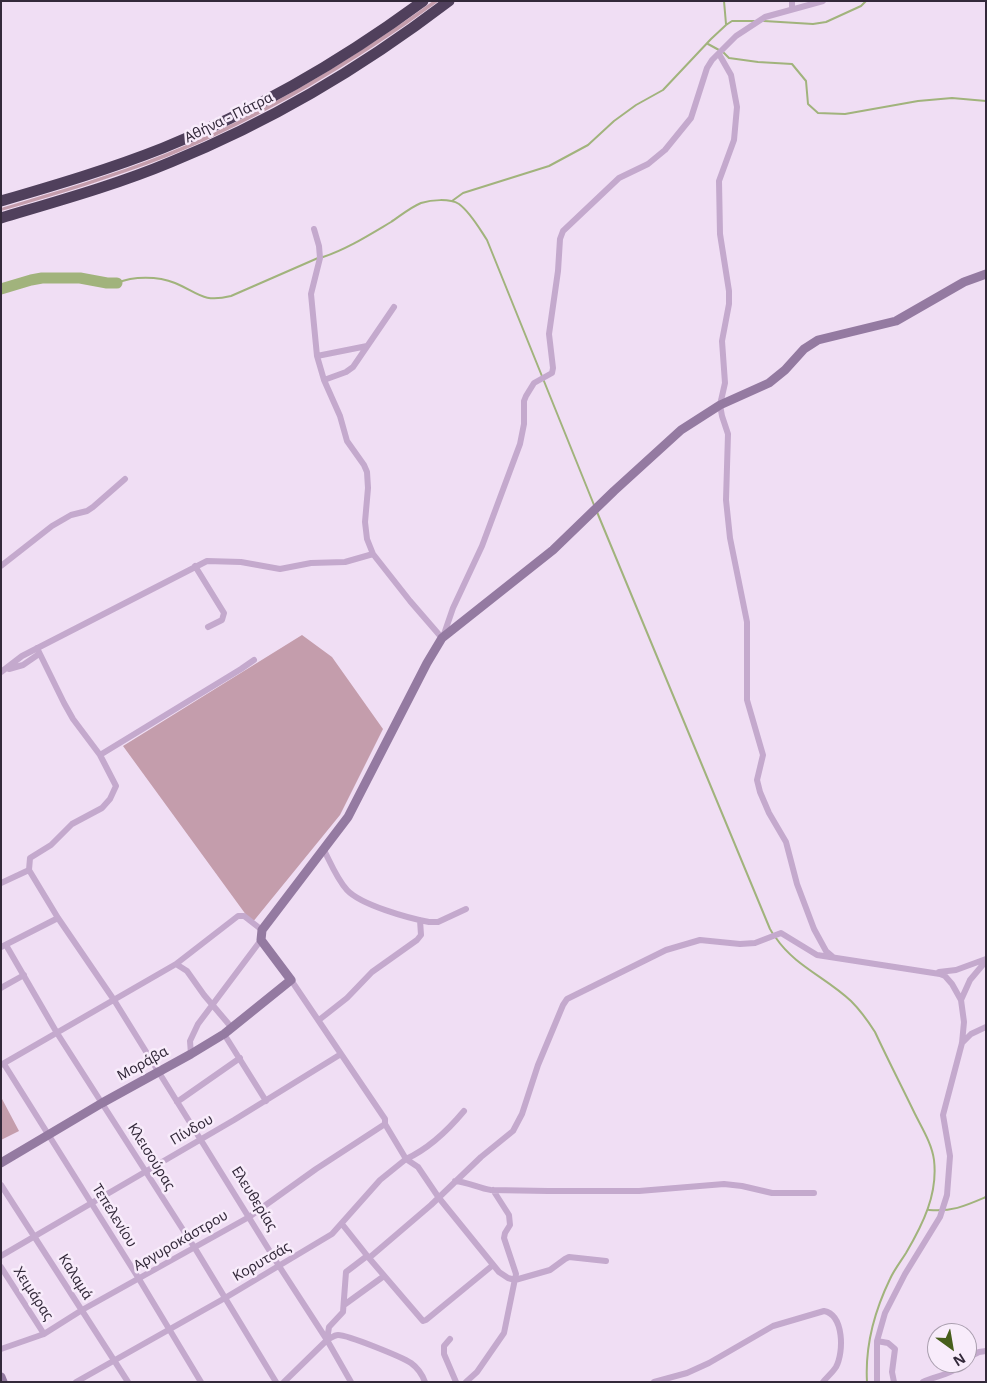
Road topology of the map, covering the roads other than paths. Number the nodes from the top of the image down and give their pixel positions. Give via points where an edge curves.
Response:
1 (423, 1) edge
2 (449, 1) edge
3 (792, 1) edge
4 (823, 1) edge
5 (792, 9) junction
6 (719, 54) junction
7 (1, 201) edge
8 (1, 218) edge
9 (314, 229) dead end
10 (986, 274) edge
11 (394, 307) dead end
12 (367, 346) junction
13 (316, 356) junction
14 (324, 380) junction
15 (720, 405) junction
16 (125, 479) dead end
17 (373, 554) junction
18 (1, 566) edge
19 (195, 566) junction
20 (208, 627) dead end
21 (442, 638) junction
22 (38, 651) junction
23 (254, 660) dead end
24 (3, 670) edge
25 (100, 755) junction
26 (324, 850) junction
27 (29, 870) junction
28 (1, 883) edge
29 (466, 909) dead end
30 (58, 918) junction
31 (420, 920) junction
32 (262, 930) junction
33 (261, 940) junction
34 (4, 946) edge
35 (834, 958) junction
36 (986, 960) edge
37 (176, 964) junction
38 (934, 972) junction
39 (24, 975) junction
40 (291, 980) junction
41 (1, 988) edge
42 (114, 1000) junction
43 (961, 1000) junction
44 (212, 1004) junction
45 (319, 1020) junction
46 (986, 1027) edge
47 (232, 1028) junction
48 (57, 1033) junction
49 (224, 1034) junction
50 (962, 1043) junction
51 (191, 1054) junction
52 (341, 1054) junction
53 (240, 1058) junction
54 (2, 1065) edge
55 (159, 1071) junction
56 (266, 1101) junction
57 (177, 1102) junction
58 (102, 1103) junction
59 (464, 1111) dead end
60 (385, 1122) junction
61 (48, 1134) junction
62 (201, 1140) junction
63 (406, 1158) junction
64 (1, 1163) edge
65 (146, 1171) junction
66 (455, 1181) junction
67 (1, 1185) edge
68 (493, 1190) junction
69 (814, 1193) dead end
70 (439, 1198) junction
71 (91, 1204) junction
72 (249, 1217) junction
73 (342, 1224) junction
74 (35, 1237) junction
75 (194, 1248) junction
76 (1, 1256) edge
77 (368, 1257) junction
78 (606, 1261) dead end
79 (493, 1265) junction
80 (279, 1266) junction
81 (1, 1267) edge
82 (384, 1276) junction
83 (139, 1279) junction
84 (515, 1280) junction
85 (225, 1298) junction
86 (344, 1305) junction
87 (82, 1310) junction
88 (169, 1329) junction
89 (44, 1334) junction
90 (450, 1339) dead end
91 (327, 1340) junction
92 (877, 1341) junction
93 (1, 1349) edge
94 (114, 1360) junction
95 (948, 1373) edge
96 (1, 1377) edge
97 (3, 1382) edge
98 (76, 1382) edge
99 (128, 1382) edge
100 (201, 1382) edge
101 (276, 1382) edge
102 (284, 1382) edge
103 (351, 1382) edge
104 (425, 1382) edge
105 (456, 1382) edge
106 (466, 1382) edge
107 (654, 1382) edge
108 (823, 1382) edge
109 (877, 1382) edge
110 (894, 1382) edge
111 (923, 1382) edge

1 - 7 highway, Αθήνα - Πάτρα via 335,60 222,122 119,165
2 - 8 highway, Αθήνα - Πάτρα via 356,65 236,133 131,177
3 - 5 street
4 - 5 street
5 - 6 street via 758,21 736,36
6 - 15 street via 731,75 737,107 734,140 719,181 720,234 729,291 722,340 725,383
6 - 21 street via 707,68 691,118 665,150 648,164 618,178 562,231 549,334 553,368 550,374 529,389 524,401 520,444 482,546
9 - 13 street via 320,258 311,294
10 - 15 street via 964,282 896,321 818,340 769,382
11 - 12 street
12 - 13 street
12 - 14 street via 353,367
13 - 14 street
14 - 17 street via 347,441 367,472 365,528
15 - 21 street via 681,430 540,561
15 - 35 street via 728,434 726,500 730,538 748,628 747,700 763,755 758,786 764,804 786,842 798,889 814,929 826,951
16 - 18 street via 93,507 52,526
17 - 19 street via 345,562 280,568 216,560
17 - 21 street
19 - 20 street via 224,613 222,620
19 - 22 street
21 - 26 street via 354,806
22 - 24 street via 22,656
22 - 25 street via 73,719
23 - 25 street
25 - 27 street via 116,786 110,799 102,808 72,824 51,845 33,855
26 - 31 street via 348,891 368,904
26 - 32 street
27 - 28 street
27 - 30 street, Ελευθερίας
29 - 31 street via 438,922
30 - 34 street
30 - 42 street, Ελευθερίας
31 - 45 street via 421,934 417,940 372,972
32 - 33 street
32 - 37 street via 244,916 238,916
33 - 40 street
33 - 44 street
34 - 39 street, Κλεισούρας
35 - 38 street
35 - 66 street via 817,955 781,932 760,942 740,944 703,940 666,950 567,999 547,1042 519,1120 509,1135
36 - 38 street via 956,970
36 - 43 street via 970,980
37 - 42 street
37 - 44 street via 187,971
38 - 43 street via 949,980
39 - 41 street
39 - 48 street, Κλεισούρας
40 - 45 street
40 - 47 street, Μοράβα
42 - 48 street
42 - 55 street, Ελευθερίας
43 - 50 street
44 - 47 street
44 - 51 street via 192,1036
45 - 52 street
46 - 50 street
47 - 49 street, Μοράβα
48 - 54 street
48 - 58 street, Κλεισούρας
49 - 51 street, Μοράβα
49 - 53 street
50 - 92 street via 943,1115 950,1165 943,1211 890,1303
51 - 55 street, Μοράβα
52 - 56 street, Πίνδου
52 - 60 street
53 - 56 street
53 - 57 street
54 - 61 street, Τεπελενίου
55 - 57 street, Ελευθερίας
55 - 58 street, Μοράβα
56 - 62 street, Πίνδου
57 - 62 street, Ελευθερίας
58 - 61 street, Μοράβα
58 - 65 street, Κλεισούρας
59 - 63 street, Κορυτσάς via 440,1136
60 - 63 street
60 - 72 street, Αργυροκάστρου
61 - 64 street, Μοράβα
61 - 71 street, Τεπελενίου
62 - 65 street, Πίνδου
62 - 72 street, Ελευθερίας
63 - 70 street via 418,1167
63 - 73 street, Κορυτσάς via 380,1180
65 - 71 street, Πίνδου
65 - 75 street, Κλεισούρας
66 - 68 street
66 - 70 street
67 - 74 street, Καλαμά
68 - 69 street via 639,1191 724,1184 772,1194
68 - 84 street via 510,1219 504,1238
70 - 77 street
70 - 79 street
71 - 74 street, Πίνδου
71 - 83 street, Τεπελενίου
72 - 75 street, Αργυροκάστρου
72 - 80 street, Ελευθερίας
73 - 77 street
73 - 80 street, Κορυτσάς via 332,1234
74 - 76 street, Πίνδου
74 - 87 street, Καλαμά
75 - 83 street, Αργυροκάστρου
75 - 85 street, Κλεισούρας
77 - 82 street
77 - 86 street via 346,1272
78 - 84 street via 569,1257 550,1270
79 - 82 street via 426,1320
79 - 84 street via 503,1275
80 - 85 street, Κορυτσάς
80 - 91 street, Ελευθερίας
81 - 89 street, Χειμάρας
82 - 86 street
83 - 87 street, Αργυροκάστρου
83 - 88 street, Τεπελενίου
84 - 106 street via 504,1334 474,1376
85 - 88 street, Κορυτσάς
85 - 101 street, Κλεισούρας
86 - 91 street via 341,1315 329,1327
87 - 89 street, Αργυροκάστρου
87 - 94 street, Καλαμά
88 - 94 street, Κορυτσάς
88 - 100 street, Τεπελενίου
89 - 93 street, Αργυροκάστρου
90 - 105 street via 444,1346 444,1354
91 - 102 street
91 - 103 street, Ελευθερίας
91 - 104 street via 339,1335 401,1358 417,1368
92 - 109 street
92 - 110 street via 888,1343 894,1349
94 - 98 street, Κορυτσάς
94 - 99 street, Καλαμά
95 - 111 street
96 - 97 street
107 - 108 street via 709,1363 773,1326 824,1310 836,1318 841,1340 838,1364

